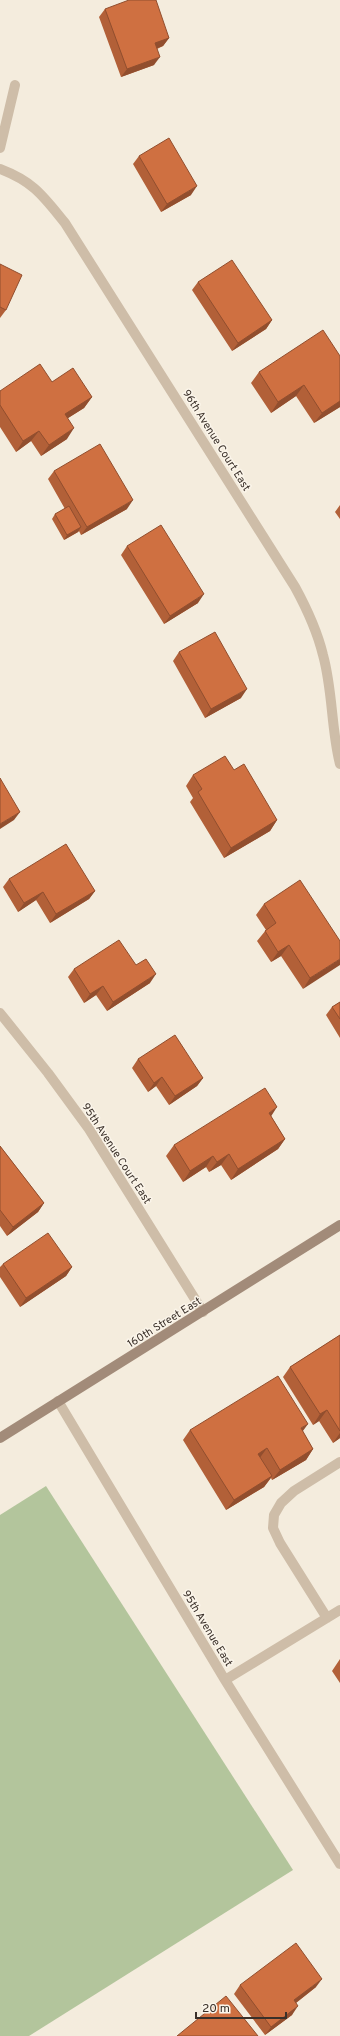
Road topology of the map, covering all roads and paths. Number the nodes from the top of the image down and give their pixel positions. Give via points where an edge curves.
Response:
1 (15, 85) dead end
2 (0, 148) edge
3 (0, 170) edge
4 (340, 764) edge
5 (0, 1013) edge
6 (340, 1225) edge
7 (203, 1312) junction
8 (58, 1401) junction
9 (0, 1438) edge
10 (340, 1462) edge
11 (340, 1610) edge
12 (327, 1618) junction
13 (225, 1680) junction
14 (340, 1864) edge

1 - 2 street
3 - 4 street, 96th Avenue Court East via 20,177 40,192 65,223 299,594 310,614 324,656
5 - 7 street, 95th Avenue Court East via 89,1129
6 - 7 main road, 160th Street East
7 - 8 main road, 160th Street East
8 - 9 main road, 160th Street East
8 - 13 street, 95th Avenue East
10 - 12 street via 294,1491 281,1503 274,1515 272,1528
11 - 12 street
12 - 13 street
13 - 14 street, 95th Avenue East

